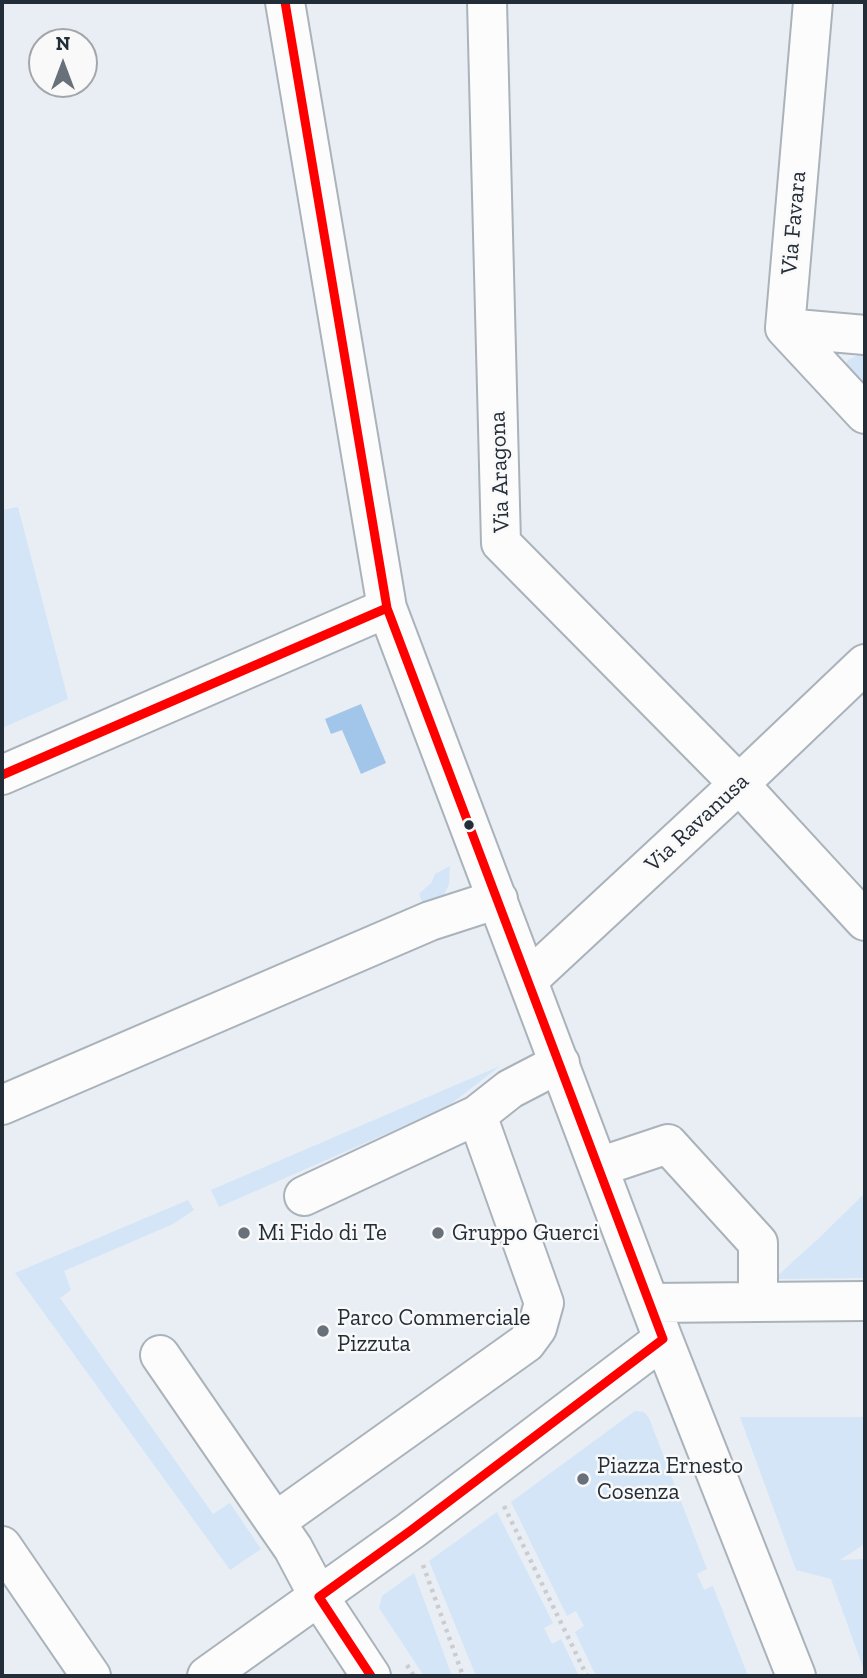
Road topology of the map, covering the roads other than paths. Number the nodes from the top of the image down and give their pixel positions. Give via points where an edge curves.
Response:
1 (285, 2) edge
2 (486, 2) edge
3 (813, 2) edge
4 (785, 328) junction
5 (865, 335) edge
6 (865, 414) edge
7 (387, 608) junction
8 (865, 664) edge
9 (2, 775) edge
10 (739, 785) junction
11 (498, 899) junction
12 (865, 921) edge
13 (528, 980) junction
14 (560, 1063) junction
15 (2, 1105) edge
16 (477, 1115) junction
17 (598, 1167) junction
18 (304, 1196) dead end
19 (865, 1301) edge
20 (758, 1302) junction
21 (650, 1303) junction
22 (663, 1339) junction
23 (160, 1355) dead end
24 (275, 1522) junction
25 (2, 1546) edge
26 (319, 1597) junction
27 (91, 1676) edge
28 (207, 1676) edge
29 (371, 1676) edge
30 (796, 1676) edge

1 - 7 street
2 - 10 street, Via Aragona via 501,543
3 - 4 street, Via Favara
4 - 5 street
4 - 6 street
7 - 9 street
7 - 11 street
8 - 10 street, Via Ravanusa
10 - 12 street, Via Aragona
10 - 13 street, Via Ravanusa
11 - 13 street
11 - 15 street via 430,921
13 - 14 street
14 - 16 street via 510,1089
14 - 17 street
16 - 18 street
16 - 24 street via 544,1303 537,1328 526,1343
17 - 20 street via 668,1144 758,1243
17 - 21 street
19 - 20 street
20 - 21 street
21 - 22 street
22 - 26 street
22 - 30 street
23 - 24 street
24 - 26 street
25 - 27 street
26 - 28 street
26 - 29 street

